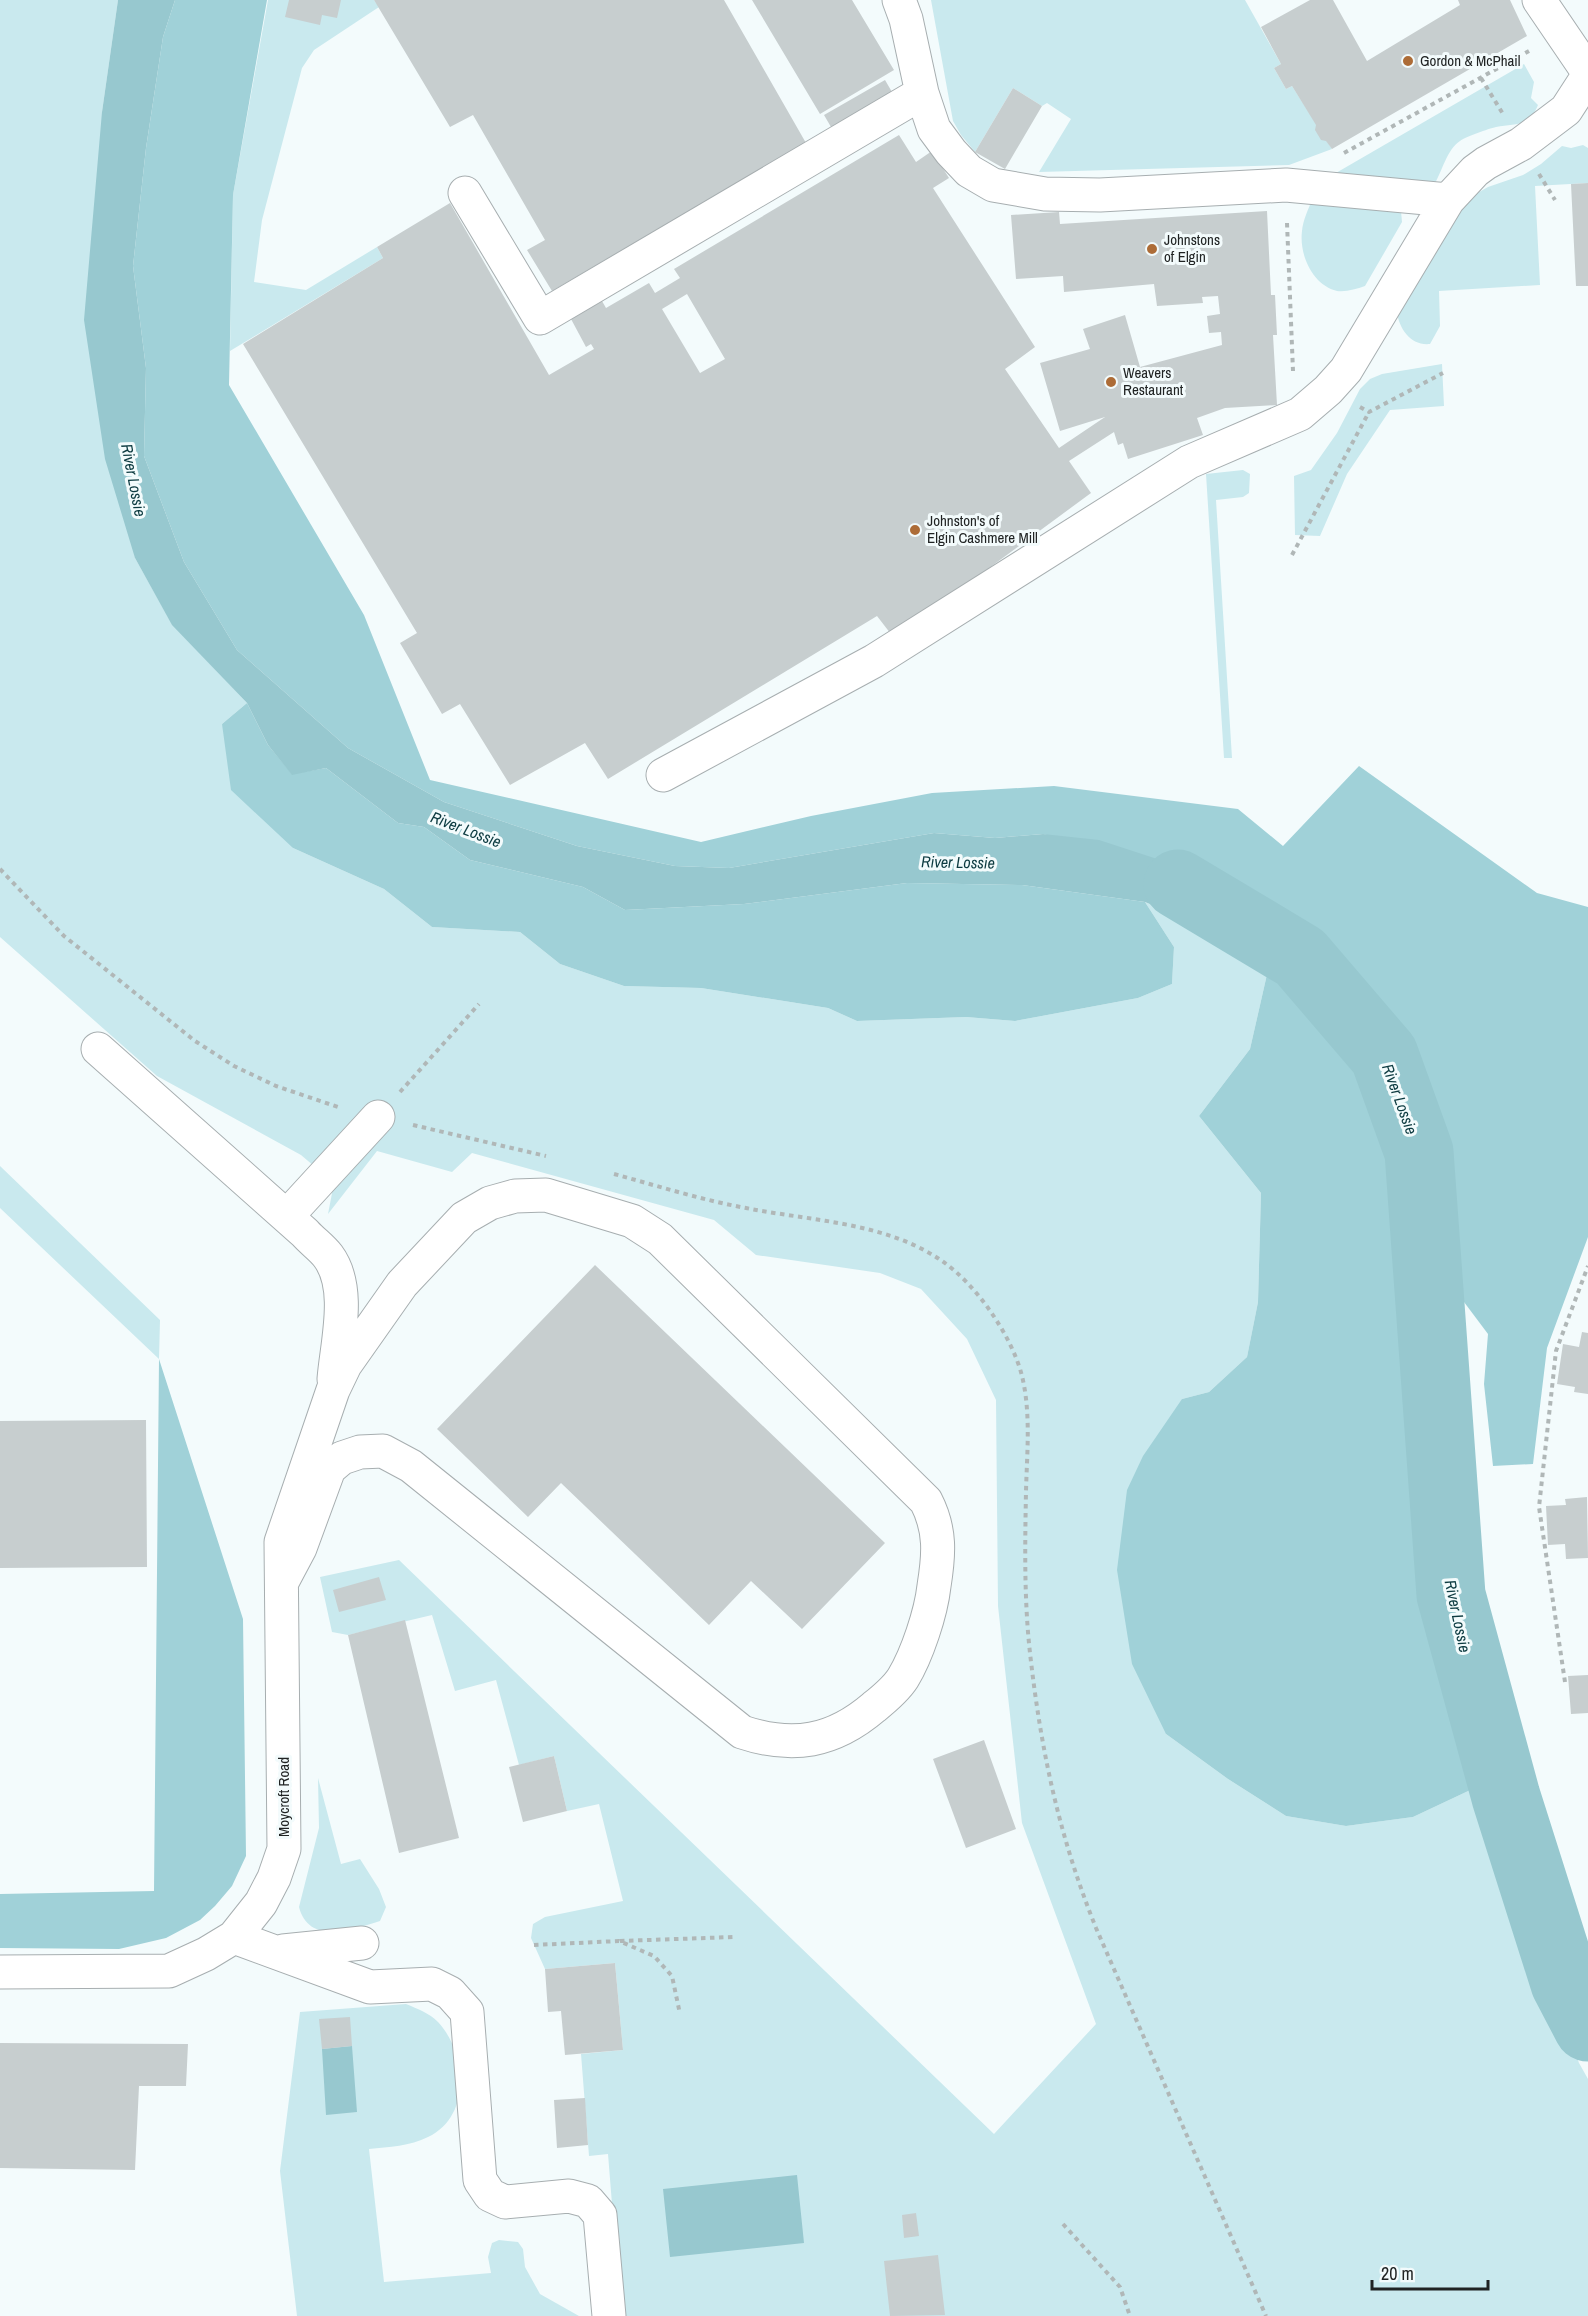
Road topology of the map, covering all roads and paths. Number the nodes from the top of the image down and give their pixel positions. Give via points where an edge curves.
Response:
1 (899, 0) edge
2 (1539, 0) edge
3 (1588, 74) edge
4 (922, 93) junction
5 (465, 193) dead end
6 (1448, 200) junction
7 (1369, 412) dead end
8 (1292, 555) dead end
9 (663, 775) dead end
10 (0, 869) edge
11 (479, 1004) dead end
12 (98, 1049) dead end
13 (378, 1117) junction
14 (556, 1159) dead end
15 (611, 1174) dead end
16 (287, 1216) junction
17 (1588, 1266) edge
18 (333, 1390) junction
19 (283, 1580) junction
20 (1565, 1682) dead end
21 (234, 1937) junction
22 (734, 1937) dead end
23 (619, 1941) junction
24 (362, 1943) dead end
25 (534, 1945) dead end
26 (276, 1952) junction
27 (0, 1972) edge
28 (680, 2014) dead end
29 (1063, 2224) dead end
30 (609, 2316) edge
31 (1130, 2316) edge
32 (1266, 2316) edge

1 - 4 street
2 - 3 street
3 - 6 street via 1566,110 1521,144 1475,171
4 - 5 street via 540,318
4 - 6 street via 934,129 951,152 969,171 993,185 1045,194 1100,195 1286,185
6 - 9 street via 1346,370 1300,414 1189,462 883,656
7 - 8 path
10 - 13 path via 64,936 195,1041 276,1086 324,1104
11 - 13 path
12 - 16 street
13 - 14 path
13 - 16 street
15 - 32 path via 733,1206 832,1221 901,1239 943,1261 976,1292 1005,1336 1022,1374 1028,1415 1024,1574 1043,1750 1058,1815 1076,1880
16 - 18 street via 328,1256 338,1274 342,1296
17 - 20 path via 1556,1350 1539,1507
18 - 19 street, Moycroft Road via 281,1542
18 - 19 street via 345,1365 402,1284 464,1218 490,1203 515,1196 546,1195 632,1221 660,1239 926,1502 938,1530 932,1604 903,1678 857,1722 834,1734 808,1740 763,1739 742,1732 724,1719 411,1466 383,1451 360,1452 342,1458 329,1469 300,1548
19 - 21 street, Moycroft Road via 284,1849 261,1903
21 - 26 street
21 - 27 street, Moycroft Road via 169,1971
22 - 23 path
23 - 25 path
23 - 28 path via 654,1956 672,1976
24 - 26 street
26 - 30 street via 370,1987 432,1984 450,1993 466,2012 480,2180 490,2195 505,2202 569,2196 588,2201 600,2215
29 - 31 path via 1120,2287

